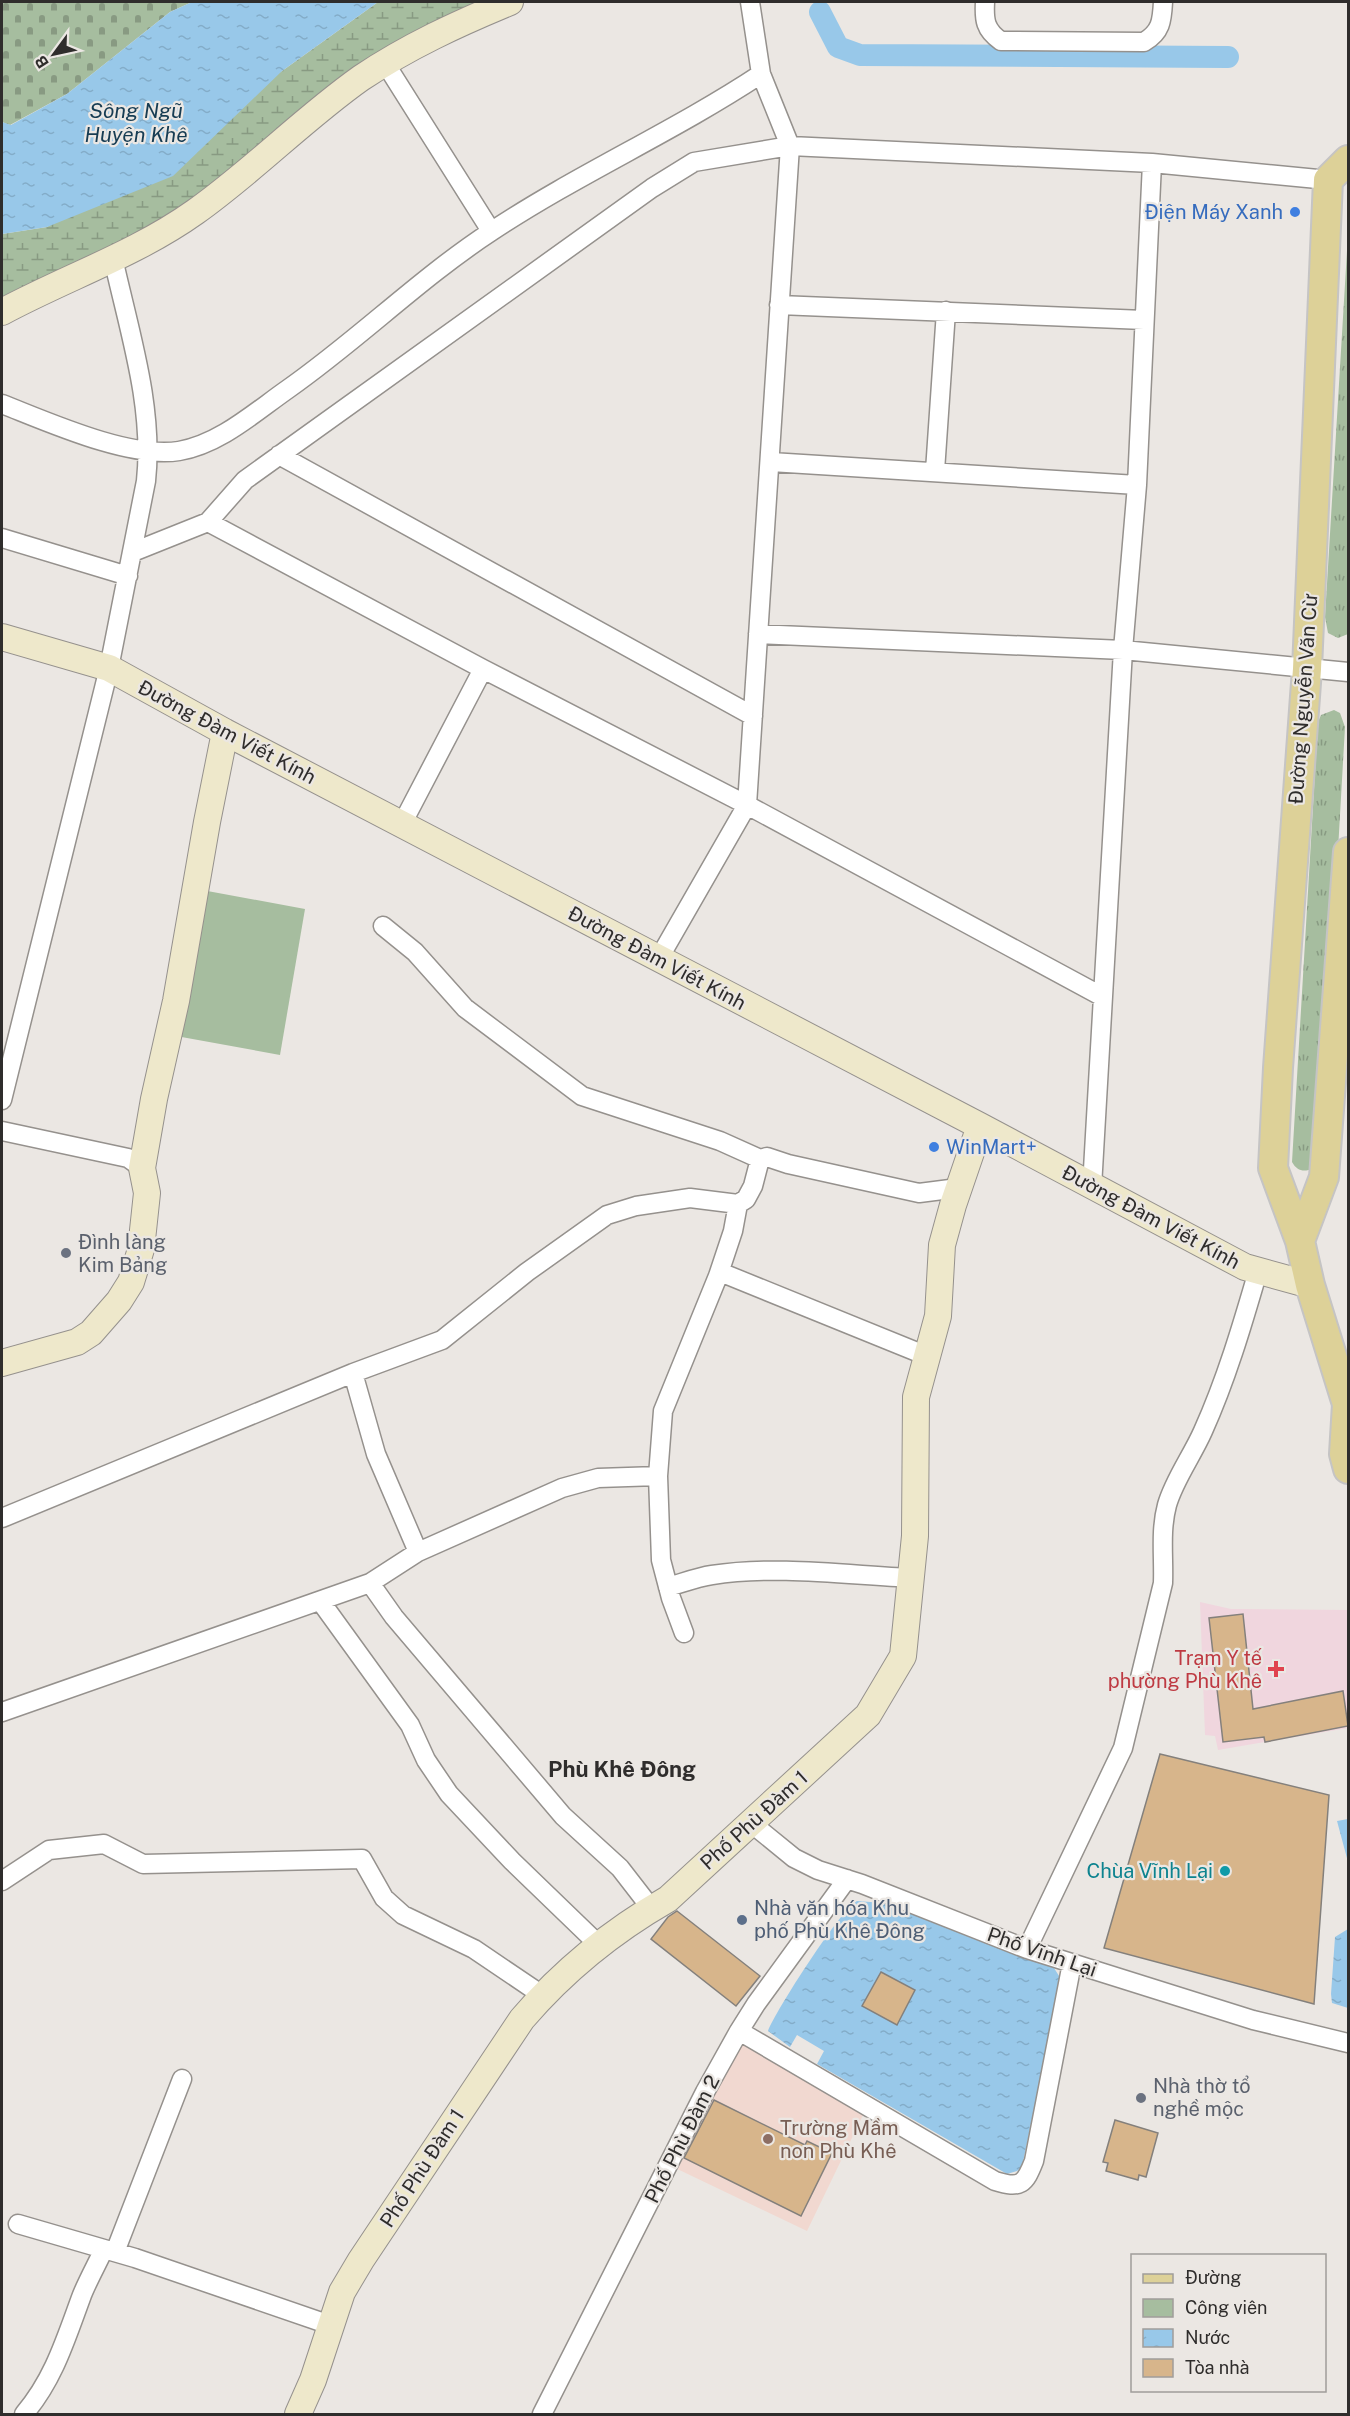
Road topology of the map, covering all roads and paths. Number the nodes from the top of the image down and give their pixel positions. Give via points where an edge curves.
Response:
1 (510, 2) edge
2 (750, 2) edge
3 (985, 2) edge
4 (1163, 2) edge
5 (384, 63) junction
6 (761, 74) junction
7 (790, 146) junction
8 (1348, 160) edge
9 (1152, 163) junction
10 (1328, 180) junction
11 (491, 231) junction
12 (113, 258) junction
13 (780, 305) junction
14 (946, 311) junction
15 (2, 312) edge
16 (1144, 320) junction
17 (2, 404) edge
18 (149, 452) junction
19 (279, 456) junction
20 (771, 462) junction
21 (935, 471) junction
22 (1137, 485) junction
23 (208, 522) junction
24 (2, 538) edge
25 (133, 552) junction
26 (128, 576) junction
27 (758, 634) junction
28 (2, 637) edge
29 (1124, 650) junction
30 (110, 668) junction
31 (483, 669) junction
32 (1306, 669) junction
33 (1348, 672) edge
34 (753, 716) junction
35 (225, 732) junction
36 (747, 805) junction
37 (402, 824) junction
38 (1348, 852) edge
39 (383, 926) dead end
40 (657, 960) junction
41 (1103, 997) junction
42 (2, 1100) edge
43 (980, 1126) junction
44 (2, 1131) edge
45 (760, 1159) junction
46 (142, 1168) junction
47 (1092, 1187) junction
48 (958, 1188) junction
49 (738, 1204) junction
50 (1300, 1241) junction
51 (1258, 1271) junction
52 (720, 1272) junction
53 (1310, 1285) junction
54 (927, 1356) junction
55 (2, 1363) edge
56 (1343, 1371) edge
57 (353, 1373) junction
58 (1348, 1404) edge
59 (1348, 1469) edge
60 (658, 1476) junction
61 (2, 1518) edge
62 (418, 1552) junction
63 (911, 1578) junction
64 (370, 1583) junction
65 (668, 1587) junction
66 (321, 1602) junction
67 (684, 1633) dead end
68 (2, 1712) edge
69 (751, 1824) junction
70 (847, 1878) junction
71 (2, 1881) edge
72 (651, 1908) junction
73 (600, 1946) junction
74 (1027, 1949) junction
75 (1072, 1963) junction
76 (542, 1995) junction
77 (739, 2031) junction
78 (1348, 2043) edge
79 (182, 2079) dead end
80 (18, 2224) dead end
81 (109, 2251) junction
82 (330, 2325) junction
83 (24, 2415) edge
84 (298, 2415) edge
85 (542, 2415) edge

1 - 5 street via 445,29
2 - 6 street
3 - 4 street via 984,21 990,33 1001,41 1144,42 1155,35 1162,23
5 - 11 street
5 - 12 street via 302,124 195,213
6 - 7 street
6 - 11 street
7 - 9 street
7 - 13 street
7 - 19 street via 694,162 652,188
8 - 10 main road
9 - 10 street
9 - 16 street
10 - 32 main road, Đường Nguyễn Văn Cừ
11 - 18 street via 301,380 231,428 206,444 178,451
12 - 15 street
12 - 18 street via 144,404
13 - 14 street
13 - 20 street
14 - 16 street
14 - 21 street
16 - 22 street
17 - 18 street via 75,433
18 - 25 street
19 - 23 street via 245,480
19 - 34 street
20 - 21 street
20 - 27 street
21 - 22 street
22 - 29 street
23 - 25 street
23 - 31 street
24 - 26 street
25 - 26 street
26 - 30 street
27 - 29 street
27 - 34 street
28 - 30 street, Đường Đàm Viết Kính
29 - 32 street
29 - 41 street
30 - 35 street, Đường Đàm Viết Kính
30 - 42 street
31 - 36 street
31 - 37 street
32 - 33 street
32 - 50 main road, Đường Nguyễn Văn Cừ via 1273,1168
34 - 36 street
35 - 37 street, Đường Đàm Viết Kính
35 - 46 street
36 - 40 street
36 - 41 street
37 - 40 street, Đường Đàm Viết Kính
38 - 50 main road via 1324,1177
39 - 45 street via 415,952 465,1008 582,1096 720,1141
40 - 43 street, Đường Đàm Viết Kính
41 - 47 street
43 - 47 street, Đường Đàm Viết Kính
43 - 48 street, Phố Phù Đàm 1
44 - 46 street via 128,1158
45 - 48 street via 767,1157 919,1193
45 - 49 street via 753,1186
46 - 55 street via 147,1193 141,1249 131,1282 119,1301 91,1333 77,1342
47 - 51 street, Đường Đàm Viết Kính
48 - 54 street, Phố Phù Đàm 1 via 942,1245 938,1316
49 - 52 street
49 - 57 street via 690,1198 607,1215 442,1340
50 - 53 main road, Đường Nguyễn Văn Cừ
51 - 53 street, Đường Đàm Viết Kính
51 - 74 street via 1203,1431 1167,1504 1162,1539 1163,1583 1123,1748
52 - 54 street
52 - 60 street via 663,1412
53 - 56 main road, Đường Nguyễn Văn Cừ
54 - 63 street, Phố Phù Đàm 1 via 916,1397
56 - 58 main road, Đường Nguyễn Văn Cừ
57 - 61 street
57 - 62 street via 376,1454
58 - 59 main road, Đường Nguyễn Văn Cừ via 1344,1454
60 - 62 street via 598,1478 562,1488
60 - 65 street via 661,1560
62 - 64 street
63 - 65 street via 740,1572
63 - 69 street, Phố Phù Đàm 1 via 903,1656 868,1715
64 - 66 street
64 - 72 street via 394,1617 562,1816 620,1868
65 - 67 street
66 - 68 street
66 - 73 street via 410,1725 426,1760 449,1794 512,1862
69 - 70 street, Phố Vĩnh Lại via 794,1858
69 - 72 street, Phố Phù Đàm 1 via 668,1899
70 - 74 street, Phố Vĩnh Lại
70 - 77 street, Phố Phù Đàm 2
71 - 76 street via 49,1850 104,1844 143,1864 362,1859 384,1898 403,1915 474,1949
72 - 73 street, Phố Phù Đàm 1
73 - 76 street, Phố Phù Đàm 1
74 - 75 street, Phố Vĩnh Lại
75 - 77 street via 1034,2161 1028,2177 1015,2185 995,2181
75 - 78 street, Phố Vĩnh Lại via 1253,2020
76 - 82 street, Phố Phù Đàm 1 via 361,2259 342,2292
77 - 85 street, Phố Phù Đàm 2
79 - 81 street
80 - 81 street
81 - 82 street
81 - 83 street via 83,2293 60,2358 39,2397
82 - 84 street, Phố Phù Đàm 1

